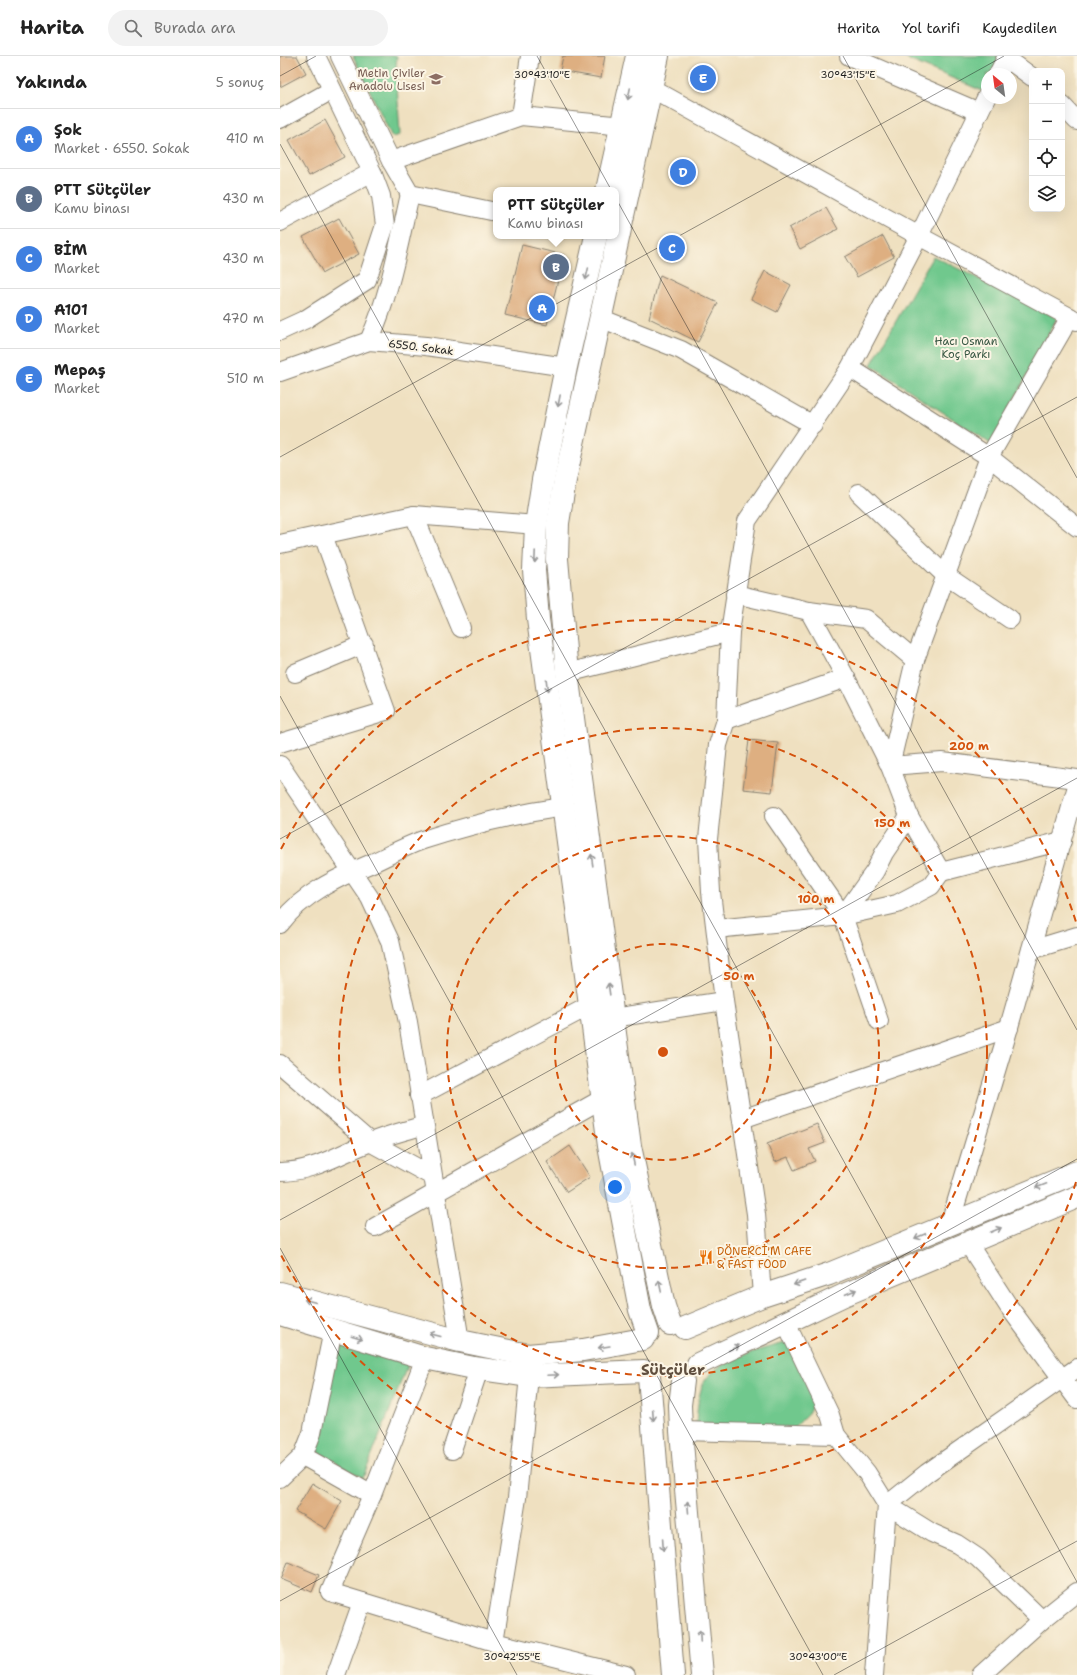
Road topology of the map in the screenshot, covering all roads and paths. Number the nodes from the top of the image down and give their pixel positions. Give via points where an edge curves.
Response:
1 (316, 56) edge
2 (340, 56) edge
3 (530, 56) edge
4 (637, 56) edge
5 (658, 56) edge
6 (849, 56) edge
7 (1007, 57) edge
8 (1001, 68) edge
9 (1029, 74) edge
10 (651, 88) junction
11 (332, 90) junction
12 (983, 104) edge
13 (1065, 108) edge
14 (979, 112) junction
15 (521, 116) junction
16 (280, 119) edge
17 (1077, 121) edge
18 (622, 126) junction
19 (390, 161) junction
20 (372, 172) junction
21 (608, 187) edge
22 (410, 194) junction
23 (493, 211) edge
24 (280, 222) edge
25 (619, 232) edge
26 (919, 236) junction
27 (595, 239) edge
28 (618, 239) edge
29 (600, 318) junction
30 (1074, 319) edge
31 (280, 331) edge
32 (369, 341) junction
33 (566, 367) junction
34 (850, 368) junction
35 (280, 372) edge
36 (813, 425) junction
37 (989, 457) junction
38 (859, 493) dead end
39 (414, 516) junction
40 (536, 525) junction
41 (1077, 527) edge
42 (323, 535) junction
43 (280, 544) edge
44 (945, 575) junction
45 (735, 594) junction
46 (809, 611) junction
47 (1010, 619) dead end
48 (461, 628) dead end
49 (730, 632) junction
50 (364, 644) junction
51 (915, 660) junction
52 (295, 673) dead end
53 (567, 673) junction
54 (846, 678) junction
55 (726, 720) junction
56 (280, 743) edge
57 (280, 764) edge
58 (890, 766) junction
59 (1077, 779) edge
60 (1077, 786) edge
61 (563, 807) junction
62 (774, 816) dead end
63 (909, 816) junction
64 (1062, 841) junction
65 (354, 871) junction
66 (941, 872) junction
67 (843, 916) junction
68 (280, 924) edge
69 (716, 929) junction
70 (1077, 936) edge
71 (1031, 950) junction
72 (724, 1000) junction
73 (589, 1006) junction
74 (613, 1018) junction
75 (879, 1021) dead end
76 (1009, 1028) junction
77 (280, 1064) edge
78 (419, 1096) junction
79 (602, 1099) junction
80 (742, 1119) junction
81 (424, 1125) junction
82 (370, 1142) junction
83 (280, 1172) edge
84 (1077, 1172) edge
85 (434, 1184) junction
86 (1077, 1197) edge
87 (950, 1223) junction
88 (375, 1227) dead end
89 (967, 1242) junction
90 (280, 1293) edge
91 (762, 1296) junction
92 (280, 1314) edge
93 (786, 1323) junction
94 (678, 1326) junction
95 (333, 1330) junction
96 (645, 1336) junction
97 (460, 1341) junction
98 (425, 1358) junction
99 (698, 1364) junction
100 (479, 1368) junction
101 (1077, 1368) edge
102 (646, 1374) junction
103 (529, 1376) junction
104 (1061, 1379) junction
105 (684, 1381) junction
106 (1077, 1399) edge
107 (681, 1431) junction
108 (836, 1435) junction
109 (452, 1450) dead end
110 (303, 1456) junction
111 (280, 1478) edge
112 (372, 1495) junction
113 (887, 1505) junction
114 (1077, 1592) edge
115 (362, 1602) junction
116 (1042, 1620) junction
117 (494, 1642) junction
118 (336, 1675) edge
119 (626, 1675) edge
120 (673, 1675) edge
121 (702, 1675) edge
122 (874, 1675) edge
123 (981, 1675) edge

1 - 11 street
2 - 19 street
3 - 15 street
4 -> 18 main road
5 - 10 main road
6 - 14 street
7 - 8 street
7 - 9 street
10 - 25 main road
10 - 26 street
11 - 16 street
11 - 20 street
12 - 14 street
13 - 17 street
14 - 26 street
15 - 18 street
15 - 19 street
18 - 21 main road
19 - 22 street
20 - 24 street
20 - 31 street via 381,196 385,225 367,280 306,319
22 - 23 street
22 - 32 street via 380,314
26 - 30 street
26 - 34 street
27 -> 33 main road
28 - 29 main road
29 - 36 street via 681,350
29 - 53 main road via 558,523 557,559
30 - 37 street
32 - 33 street, 6550. Sokak via 426,346
32 - 35 street, 6550. Sokak
33 -> 40 main road
34 - 36 street
34 - 37 street
36 - 45 street via 747,521
37 - 41 street
37 - 44 street
38 - 44 street
39 - 40 street
39 - 42 street
39 - 48 street
40 -> 61 main road via 534,570 538,619
42 - 43 street
42 - 50 street
44 - 47 street
44 - 51 street
45 - 46 street
45 - 49 street
46 - 51 street via 866,619
46 - 54 street
49 - 53 street
49 - 55 street
50 - 52 street
50 - 56 street via 386,711
51 - 58 street
74 -> 53 main road
54 - 55 street
54 - 58 street
55 - 69 street via 718,745 708,839
57 - 65 street
58 - 59 street via 942,762
58 - 63 street
60 - 64 street
61 - 65 street via 492,819 422,840
61 - 73 main road
62 - 67 street
63 - 66 street
63 - 67 street
64 - 66 street
64 - 71 street
65 - 68 street via 309,894 290,910
65 - 78 street via 390,940 408,1022
66 - 67 street via 931,886 897,904
67 - 69 street
67 - 75 street
69 - 72 street
70 - 71 street
71 - 76 street
72 - 74 street
72 - 80 street
73 - 78 street
73 - 79 main road
94 -> 74 main road via 664,1306 630,1146
76 - 80 street
76 - 87 street
77 - 82 street
78 - 81 street
79 - 85 street
79 - 96 main road
80 - 91 street via 756,1214
81 - 82 street
81 - 85 street
82 - 83 street via 318,1166
82 - 85 street
84 -> 87 main road
85 - 88 street
85 - 97 street
89 -> 86 main road
87 -> 91 main road via 829,1274
93 -> 89 main road
89 - 104 street
97 -> 90 main road
91 - 94 main road
92 - 95 main road
99 -> 93 main road
93 - 108 street via 830,1415
94 - 96 main road via 654,1328
94 - 99 main road via 696,1340 699,1348
95 -> 98 main road
95 - 110 street via 312,1433
96 -> 97 main road via 583,1350 528,1355
96 - 102 main road via 639,1355
98 - 100 main road
98 - 112 street
99 - 105 main road
100 - 103 main road
100 - 109 street
101 - 104 street
103 -> 102 main road
102 - 105 main road via 655,1381 669,1384
102 -> 120 main road
103 - 117 street via 517,1498
104 - 106 street
104 - 113 street via 927,1473
105 - 107 main road via 680,1405
107 - 108 street
121 -> 107 main road
108 - 113 street via 867,1473
110 - 111 street
110 - 112 street
112 - 115 street via 330,1592
113 - 116 street via 978,1558
113 - 122 street
114 - 116 street
115 - 117 street
115 - 118 street
116 - 123 street
117 - 119 street

